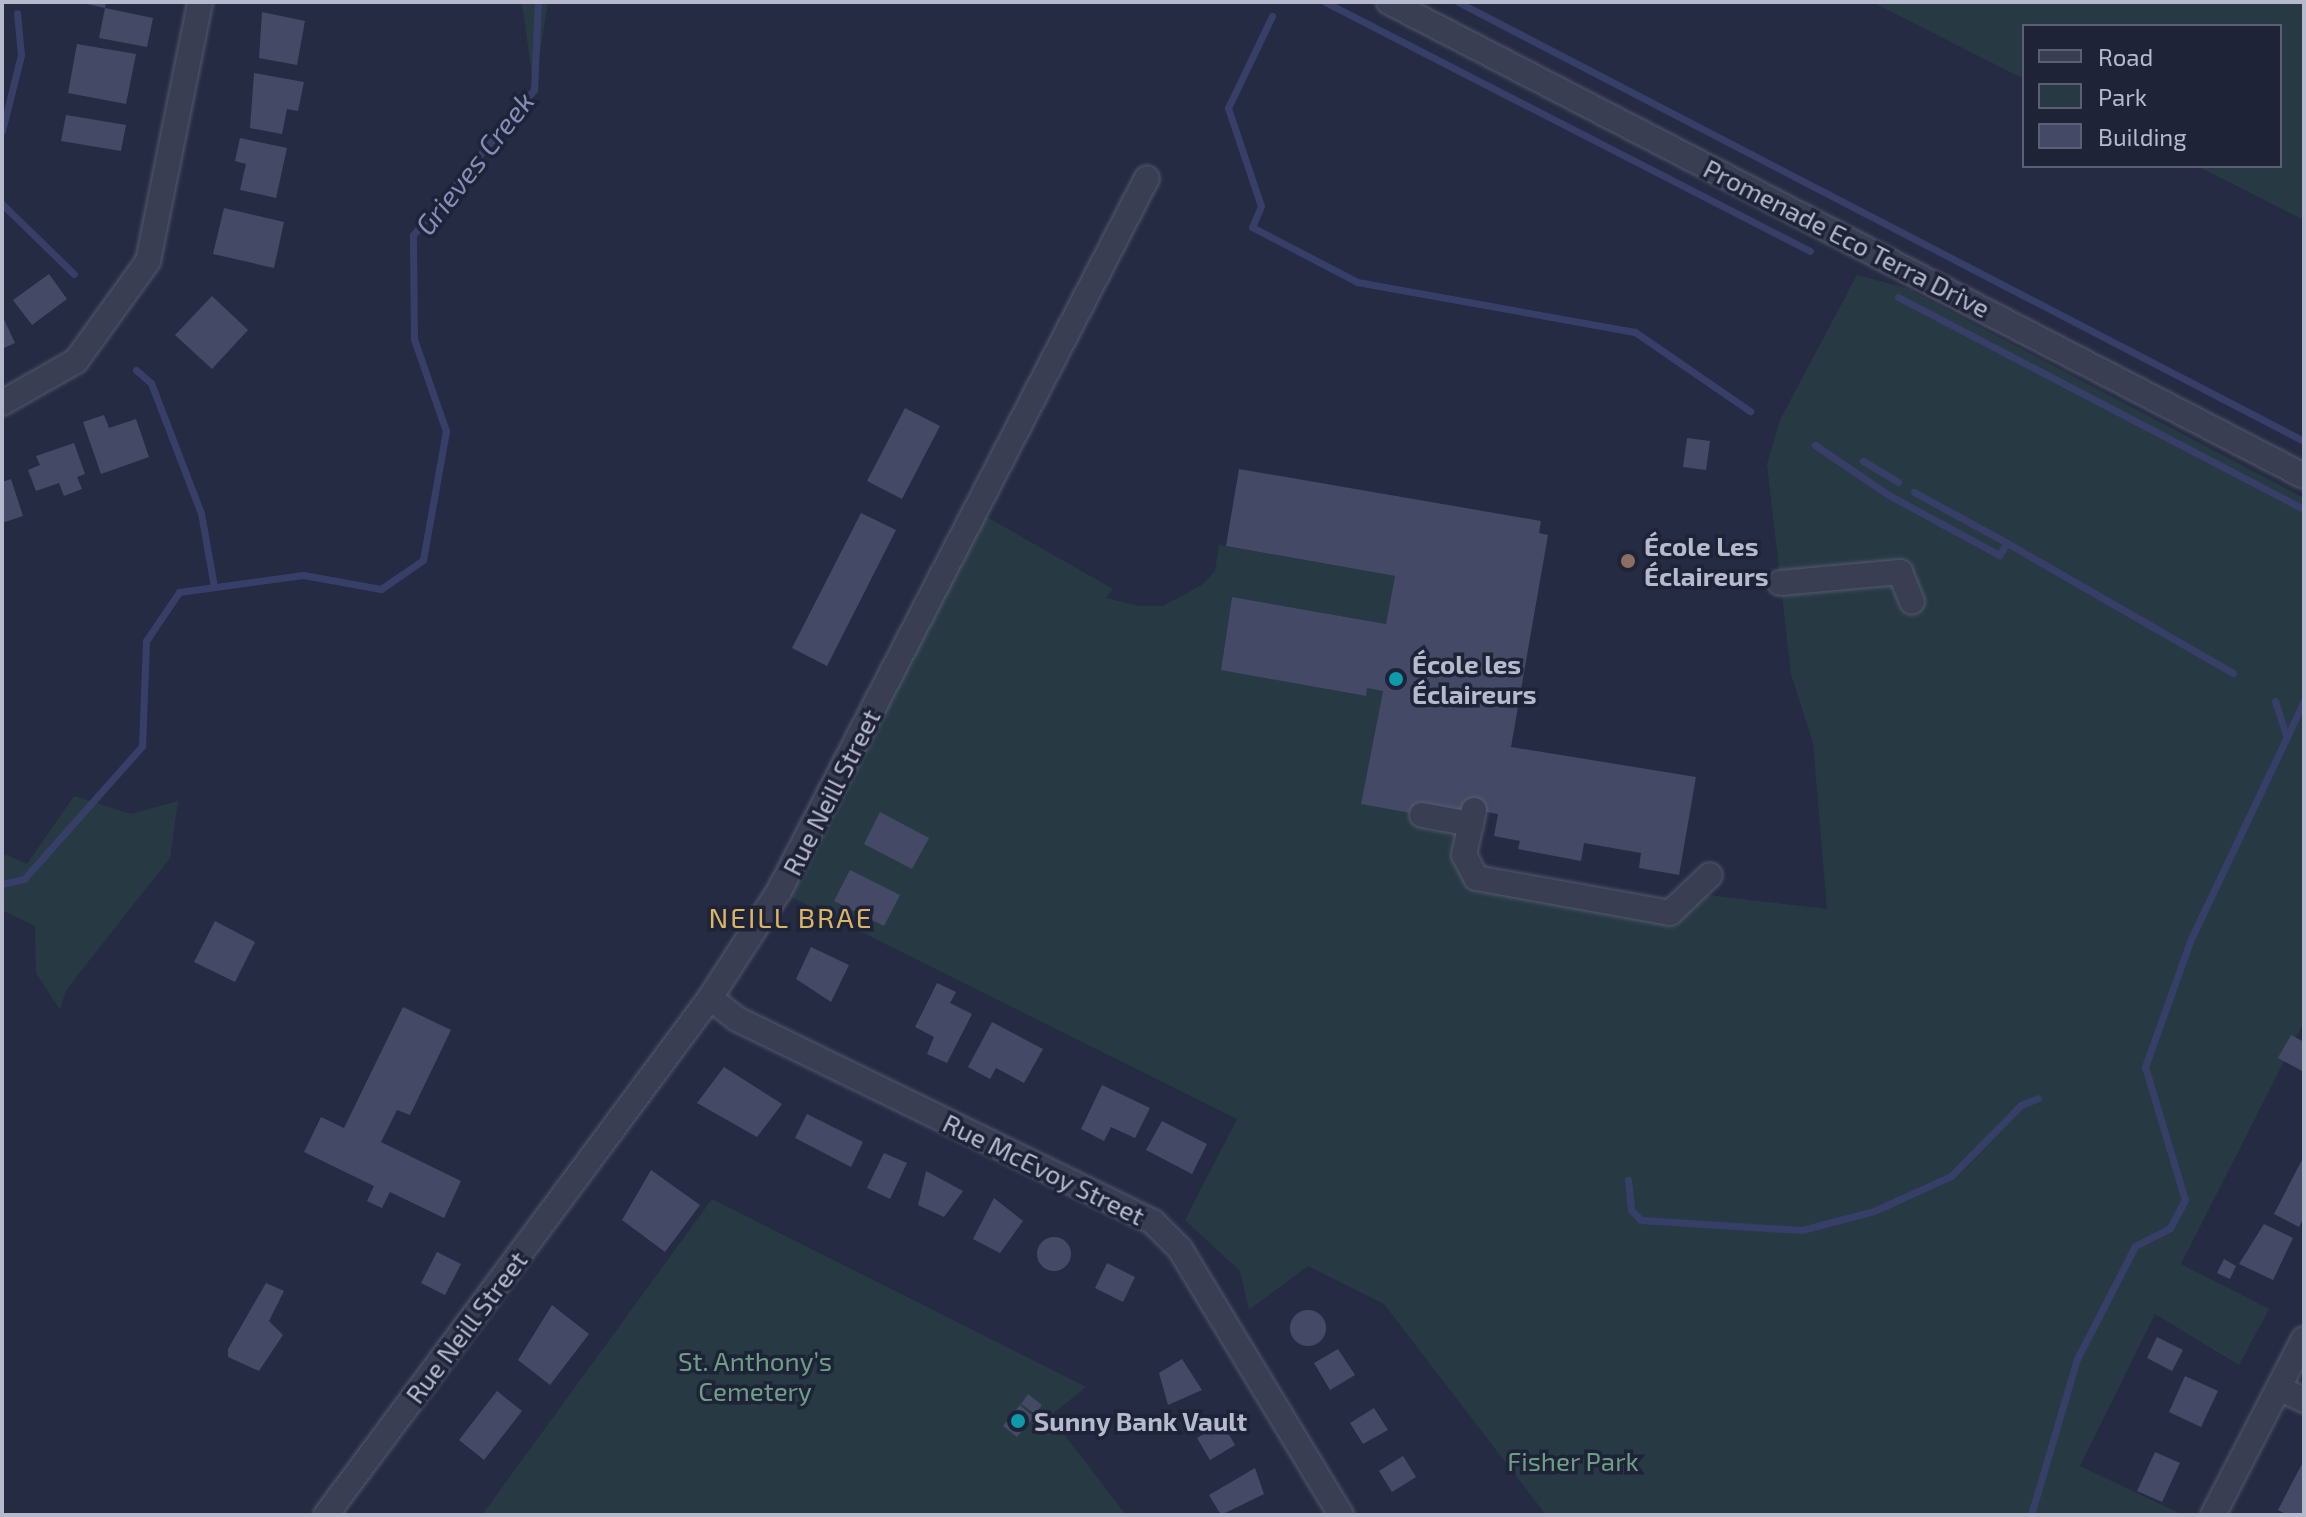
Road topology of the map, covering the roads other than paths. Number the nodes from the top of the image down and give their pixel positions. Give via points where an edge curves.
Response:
1 (200, 2) edge
2 (1389, 2) edge
3 (1147, 178) dead end
4 (2, 403) edge
5 (2304, 476) edge
6 (1780, 583) dead end
7 (1912, 602) dead end
8 (1422, 815) dead end
9 (1710, 875) dead end
10 (710, 998) junction
11 (2304, 1339) edge
12 (2279, 1388) junction
13 (2304, 1400) edge
14 (326, 1515) edge
15 (1341, 1515) edge
16 (2213, 1515) edge

1 - 4 street via 148,261 76,361
2 - 5 street, Promenade Eco Terra Drive
3 - 10 street, Rue Neill Street via 779,891
6 - 7 street via 1900,572
8 - 9 street via 1473,817 1464,855 1476,878 1670,913
10 - 14 street, Rue Neill Street
10 - 15 street, Rue McEvoy Street via 737,1019 1153,1222 1180,1249
11 - 12 street
12 - 13 street
12 - 16 street

